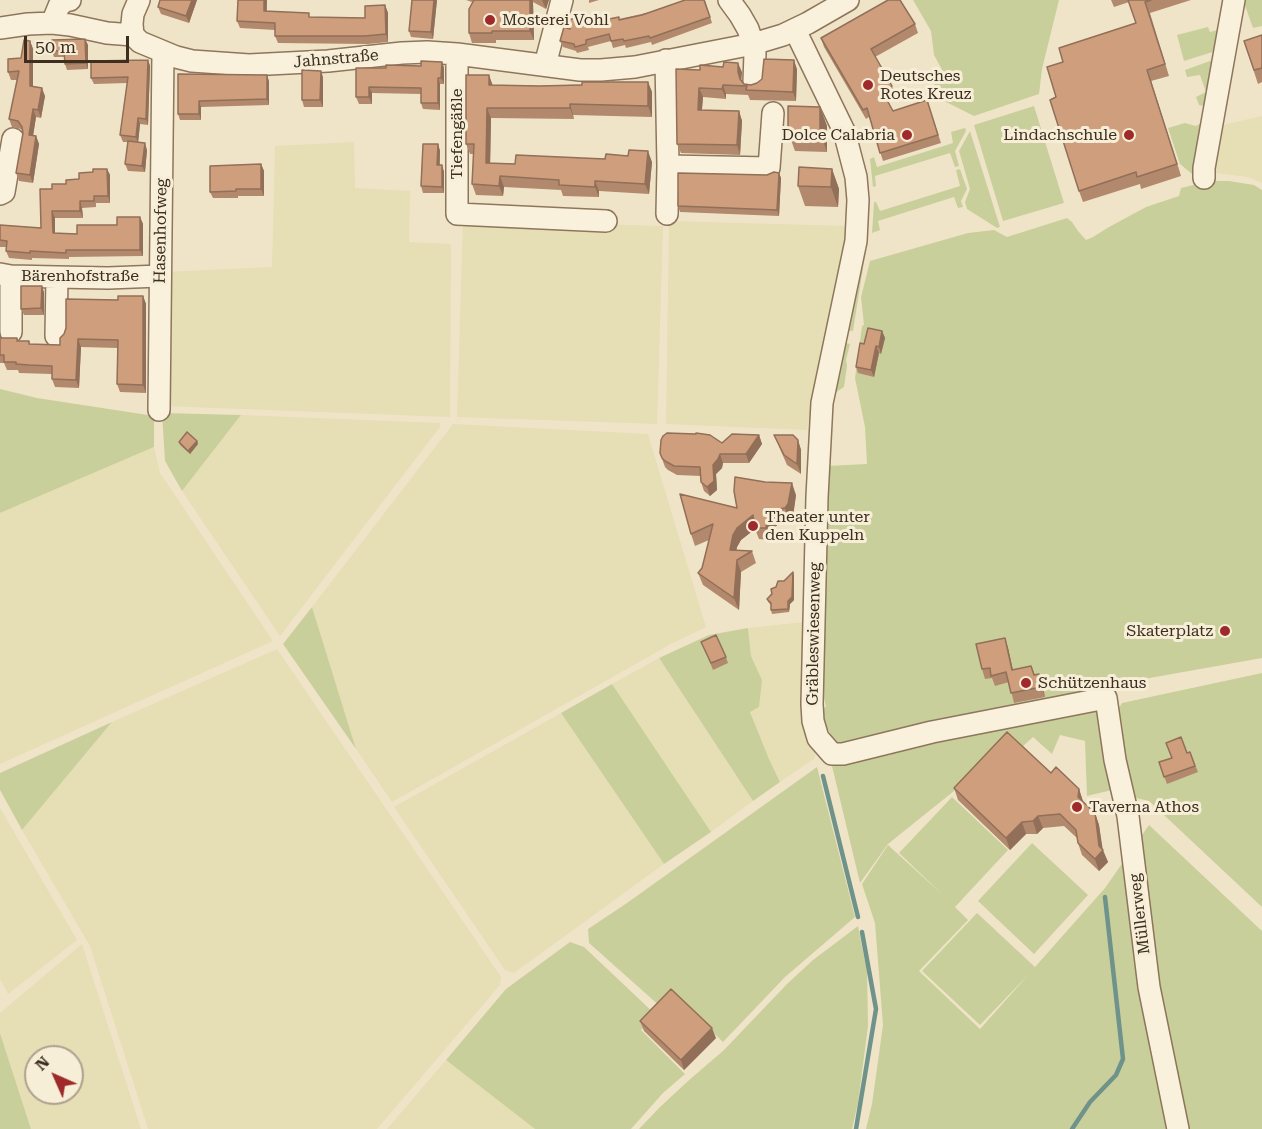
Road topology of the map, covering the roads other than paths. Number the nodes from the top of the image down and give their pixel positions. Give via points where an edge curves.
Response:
1 (70, 0) edge
2 (139, 0) edge
3 (562, 0) edge
4 (729, 0) edge
5 (848, 0) edge
6 (1234, 0) edge
7 (52, 23) junction
8 (0, 28) edge
9 (795, 30) junction
10 (134, 35) junction
11 (753, 44) junction
12 (163, 53) junction
13 (456, 54) junction
14 (666, 60) junction
15 (545, 65) junction
16 (754, 82) edge
17 (773, 113) dead end
18 (13, 139) dead end
19 (858, 162) junction
20 (668, 166) junction
21 (832, 175) edge
22 (1204, 178) dead end
23 (2, 193) edge
24 (667, 214) dead end
25 (606, 221) dead end
26 (6, 275) edge
27 (160, 276) junction
28 (57, 278) junction
29 (11, 332) dead end
30 (56, 336) dead end
31 (159, 410) dead end
32 (1106, 698) joint
33 (1178, 1129) edge

1 - 7 street via 59,6
2 - 10 street via 133,14
3 - 15 street
4 - 11 street via 741,15
5 - 9 street, Jahnstraße
6 - 22 street
7 - 8 street
7 - 10 street
9 - 11 street, Jahnstraße
9 - 19 street, Gräbleswiesenweg
10 - 12 street, Jahnstraße
11 - 14 street, Jahnstraße
11 - 16 street
12 - 13 street, Jahnstraße via 249,65 402,53
12 - 27 street, Hasenhofweg
13 - 15 street, Jahnstraße
13 - 25 street, Tiefengäßle via 457,214
14 - 15 street, Jahnstraße via 601,70
14 - 20 street
17 - 20 street via 770,168
18 - 23 street
19 - 21 street
19 - 32 street, Gräbleswiesenweg via 856,241 822,404 812,704 818,738 832,754 843,753
20 - 24 street
26 - 28 street, Bärenhofstraße
26 - 29 street
27 - 28 street, Bärenhofstraße
27 - 31 street, Hasenhofweg
28 - 30 street
32 - 33 street, Müllerweg via 1128,816 1149,987

